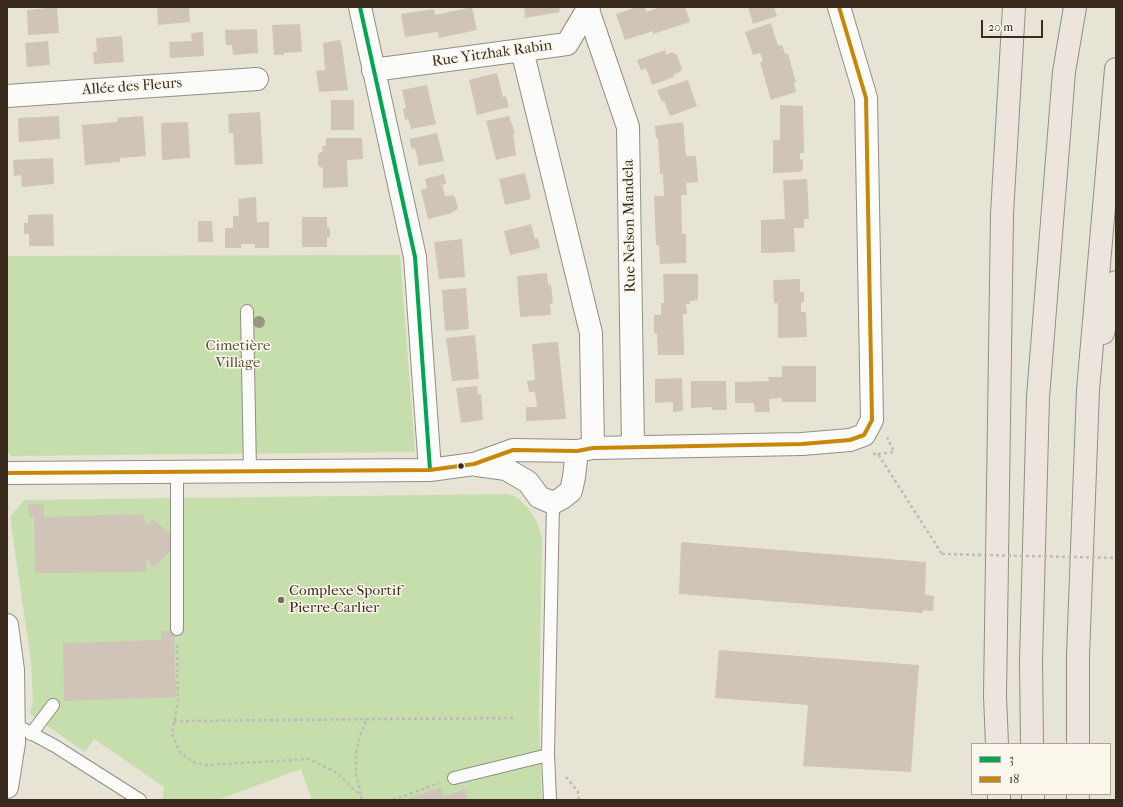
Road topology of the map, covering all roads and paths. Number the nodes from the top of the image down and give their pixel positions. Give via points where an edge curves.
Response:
1 (360, 7) edge
2 (839, 7) edge
3 (1014, 7) edge
4 (1018, 7) edge
5 (1075, 7) edge
6 (588, 9) edge
7 (1012, 48) junction
8 (522, 50) junction
9 (1116, 69) edge
10 (373, 70) junction
11 (257, 79) dead end
12 (7, 96) edge
13 (1116, 282) edge
14 (247, 310) dead end
15 (1088, 390) junction
16 (633, 447) junction
17 (585, 449) junction
18 (894, 452) dead end
19 (871, 454) dead end
20 (878, 454) junction
21 (474, 464) junction
22 (430, 470) junction
23 (250, 471) junction
24 (177, 472) junction
25 (7, 473) edge
26 (553, 503) junction
27 (1116, 558) edge
28 (7, 625) edge
29 (177, 629) joint
30 (53, 705) dead end
31 (367, 718) junction
32 (516, 718) dead end
33 (174, 721) junction
34 (22, 729) junction
35 (997, 743) edge
36 (1032, 743) edge
37 (1078, 743) edge
38 (548, 755) junction
39 (454, 778) joint
40 (7, 787) edge
41 (578, 792) dead end
42 (361, 796) junction
43 (140, 800) edge
44 (362, 800) edge
45 (393, 800) edge
46 (550, 800) edge
47 (579, 800) edge

1 - 10 street
2 - 16 street via 866,98 872,420 864,435 850,440 802,444
3 - 7 highway
4 - 7 highway
5 - 36 highway via 1064,72 1038,397 1031,660
6 - 8 street, Rue Yitzhak Rabin via 567,44
6 - 16 street, Rue Nelson Mandela via 628,127
7 - 35 highway via 1002,214 995,696
8 - 10 street, Rue Yitzhak Rabin
8 - 17 street via 591,333
9 - 15 highway
10 - 22 street via 414,258
11 - 12 street, Allée des Fleurs
13 - 15 highway
14 - 23 lane
15 - 37 highway via 1078,656
16 - 17 street
17 - 21 street via 513,450
17 - 26 street via 570,491
18 - 20 path
19 - 20 path
20 - 27 path, bridge via 942,554
21 - 22 street
21 - 26 street via 506,469 528,482 539,497
22 - 23 street
23 - 24 street
24 - 25 street
24 - 29 lane
26 - 38 lane
28 - 34 street
29 - 33 path via 178,702
30 - 34 lane
31 - 32 path
31 - 33 path
31 - 42 path via 359,738 356,756 356,774
33 - 42 path via 172,733 178,751 192,762 207,766 309,759 337,773
34 - 40 street via 14,743
34 - 43 lane via 55,746
38 - 39 lane
38 - 46 lane
39 - 45 path
41 - 47 path
42 - 44 path

